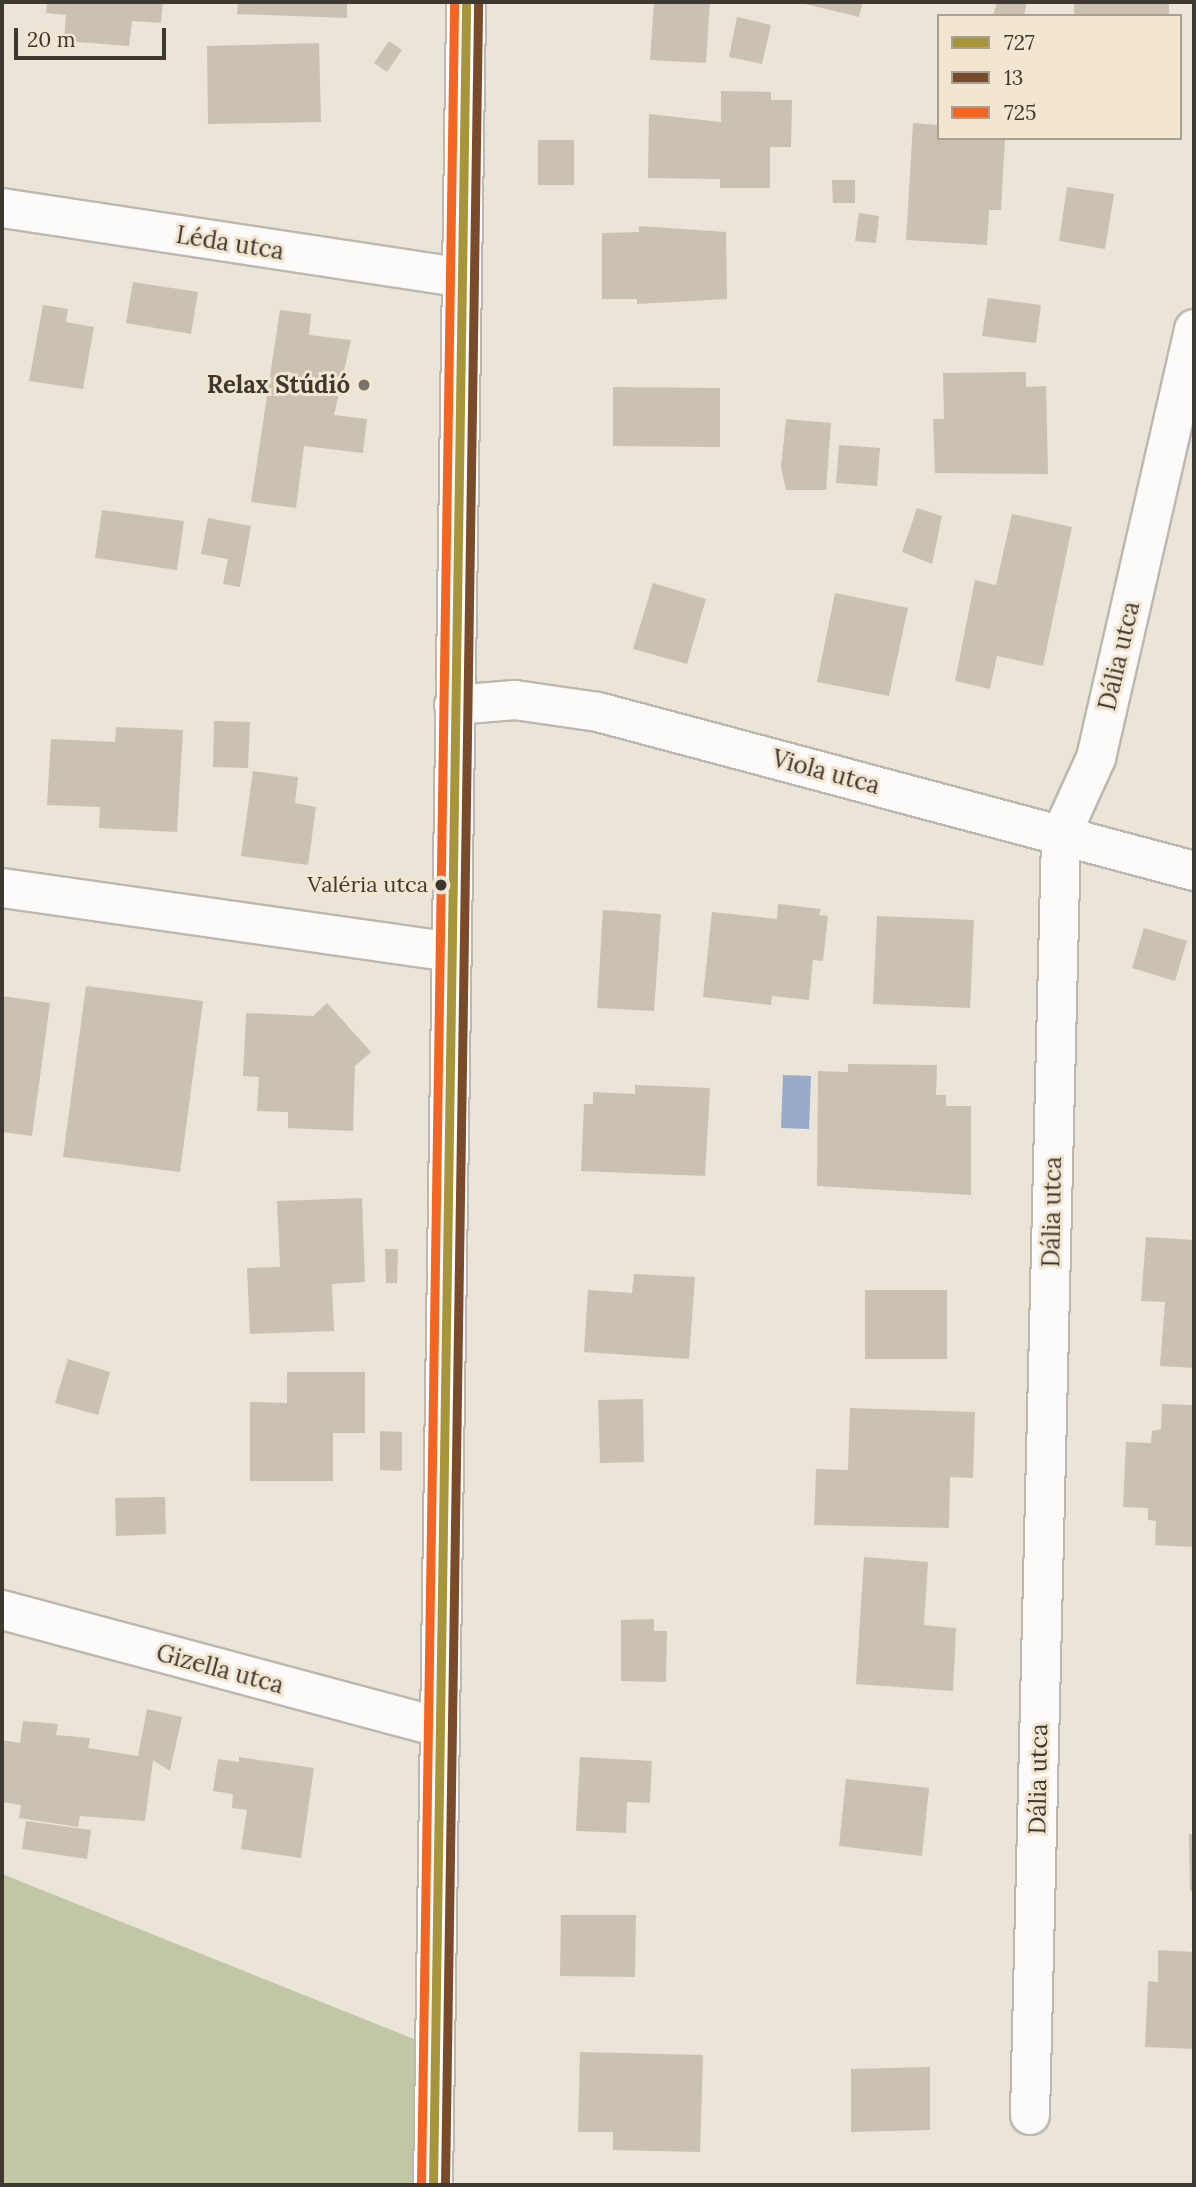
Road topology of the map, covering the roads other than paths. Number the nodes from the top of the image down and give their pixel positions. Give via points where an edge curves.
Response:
1 (466, 2) edge
2 (2, 208) edge
3 (459, 278) junction
4 (1194, 329) edge
5 (454, 705) junction
6 (1062, 835) junction
7 (1194, 872) edge
8 (2, 888) edge
9 (451, 953) junction
10 (2, 1610) edge
11 (438, 1727) junction
12 (1030, 2115) dead end
13 (433, 2185) edge

1 - 3 street
2 - 3 street, Léda utca
3 - 5 street
4 - 6 street, Dália utca via 1096,758
5 - 6 street, Viola utca via 515,700 598,712
5 - 9 street
6 - 7 street, Viola utca
6 - 12 street, Dália utca
8 - 9 street
9 - 11 street
10 - 11 street, Gizella utca
11 - 13 street

